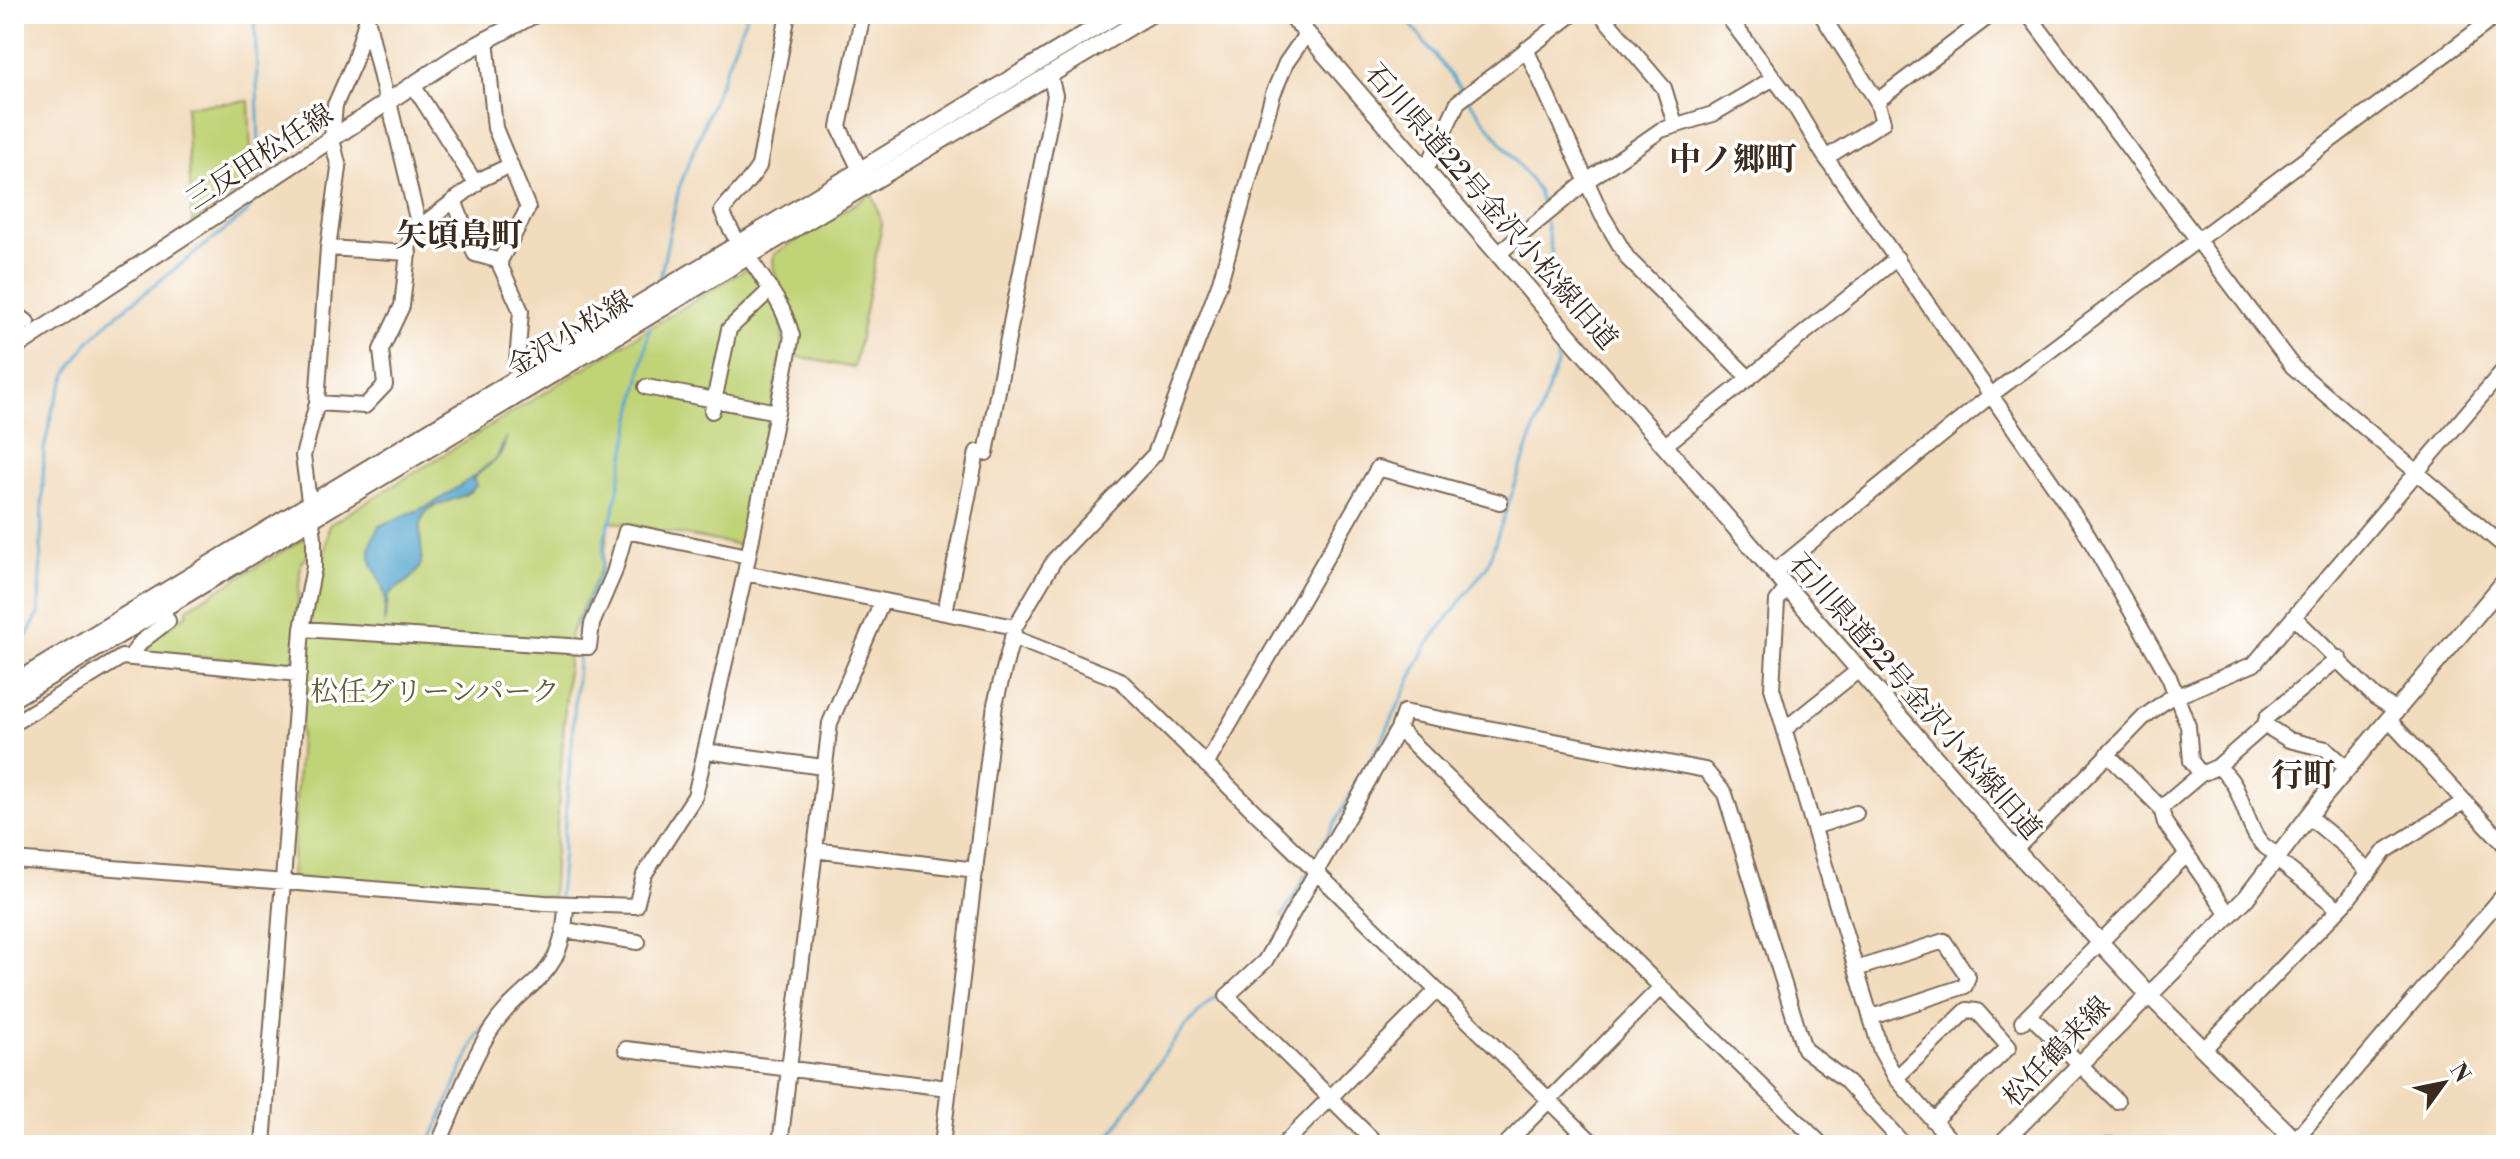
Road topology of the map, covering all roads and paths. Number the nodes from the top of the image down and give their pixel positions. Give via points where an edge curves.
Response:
1 (535, 14) edge
2 (788, 14) edge
3 (863, 14) edge
4 (1118, 14) edge
5 (1151, 14) edge
6 (1290, 14) edge
7 (1573, 14) edge
8 (1601, 14) edge
9 (1726, 14) edge
10 (1821, 14) edge
11 (1992, 14) edge
12 (2028, 14) edge
13 (2499, 14) edge
14 (368, 17) edge
15 (1307, 33) junction
16 (486, 39) junction
17 (1526, 49) junction
18 (1050, 76) junction
19 (1774, 78) junction
20 (413, 85) junction
21 (1877, 101) junction
22 (388, 102) junction
23 (1675, 124) junction
24 (332, 139) junction
25 (1827, 157) junction
26 (511, 165) junction
27 (860, 170) junction
28 (1426, 170) junction
29 (1587, 181) junction
30 (475, 182) junction
31 (454, 200) junction
32 (419, 227) junction
33 (2197, 240) junction
34 (328, 248) junction
35 (745, 250) junction
36 (409, 253) junction
37 (1498, 254) junction
38 (1897, 258) junction
39 (500, 261) junction
40 (770, 290) junction
41 (14, 312) edge
42 (27, 322) dead end
43 (15, 347) edge
44 (2506, 367) edge
45 (524, 375) junction
46 (1749, 378) junction
47 (14, 386) edge
48 (646, 387) dead end
49 (1991, 395) junction
50 (317, 403) junction
51 (713, 406) junction
52 (777, 412) junction
53 (1664, 446) junction
54 (2416, 474) junction
55 (1500, 502) dead end
56 (310, 511) junction
57 (2506, 548) edge
58 (748, 556) junction
59 (1774, 572) junction
60 (745, 573) junction
61 (2506, 580) edge
62 (1787, 588) junction
63 (882, 602) junction
64 (162, 609) junction
65 (945, 612) junction
66 (2294, 617) junction
67 (302, 629) junction
68 (1014, 632) junction
69 (130, 657) junction
70 (2339, 658) junction
71 (1860, 669) junction
72 (299, 674) junction
73 (14, 683) edge
74 (2176, 693) junction
75 (14, 698) edge
76 (2392, 715) junction
77 (14, 723) edge
78 (2265, 725) junction
79 (1398, 729) junction
80 (1785, 729) junction
81 (705, 751) junction
82 (2107, 754) junction
83 (1206, 765) junction
84 (823, 767) junction
85 (2217, 767) junction
86 (2347, 768) junction
87 (2201, 774) junction
88 (2462, 803) junction
89 (2161, 808) junction
90 (1856, 813) dead end
91 (2308, 816) junction
92 (1814, 827) junction
93 (2506, 846) edge
94 (814, 850) junction
95 (2015, 850) junction
96 (2186, 855) junction
97 (2278, 857) junction
98 (14, 860) edge
99 (976, 870) junction
100 (2369, 873) junction
101 (1317, 875) junction
102 (283, 883) junction
103 (2506, 892) edge
104 (560, 903) junction
105 (2339, 909) junction
106 (2229, 915) junction
107 (565, 930) junction
108 (638, 942) dead end
109 (2101, 943) junction
110 (1856, 969) junction
111 (1660, 988) junction
112 (1436, 991) junction
113 (2148, 994) junction
114 (1872, 1017) junction
115 (626, 1049) dead end
116 (2204, 1049) junction
117 (2080, 1065) junction
118 (788, 1069) junction
119 (1896, 1078) junction
120 (948, 1088) junction
121 (1329, 1097) junction
122 (1550, 1100) junction
123 (2117, 1101) dead end
124 (1933, 1121) junction
125 (2297, 1142) edge
126 (263, 1145) edge
127 (438, 1145) edge
128 (780, 1145) edge
129 (942, 1145) edge
130 (1283, 1145) edge
131 (1378, 1145) edge
132 (1505, 1145) edge
133 (1595, 1145) edge
134 (1822, 1145) edge
135 (1893, 1145) edge
136 (1955, 1145) edge
137 (2000, 1145) edge

1 - 16 main road, 三反田松任線
2 - 35 street via 759,166 722,211
3 - 27 street via 839,127
4 - 27 main road, 金沢小松線
5 - 18 main road, 金沢小松線
6 - 15 main road, 石川県道22号金沢小松線旧道
7 - 17 street
8 - 23 street via 1664,88
9 - 19 street
10 - 21 street
11 - 21 street
12 - 33 street
13 - 33 street
14 - 22 street
14 - 24 street via 335,105
15 - 28 main road, 石川県道22号金沢小松線旧道
15 - 68 street via 1273,94 1220,282 1155,454 1055,559
16 - 20 main road, 三反田松任線
16 - 26 street via 495,128
17 - 28 street via 1458,102
17 - 29 street
18 - 35 main road, 金沢小松線
18 - 65 street via 1055,95 986,453 977,452
19 - 23 street via 1713,114
19 - 25 street
20 - 22 main road, 三反田松任線
20 - 30 street
21 - 25 street via 1883,122
22 - 24 main road, 三反田松任線
22 - 32 street
23 - 29 street
24 - 34 street via 339,168
24 - 43 main road, 三反田松任線
25 - 38 street
26 - 30 street
26 - 39 street via 528,208
27 - 35 main road, 金沢小松線
28 - 37 main road, 石川県道22号金沢小松線旧道
29 - 37 street
29 - 46 street via 1628,259
30 - 31 street
31 - 32 street
31 - 39 street via 475,254
32 - 36 street
33 - 49 street
33 - 54 street via 2293,367
34 - 36 street
34 - 50 street
35 - 40 street
35 - 45 main road, 金沢小松線
35 - 56 main road, 金沢小松線
36 - 50 street via 402,306 381,350 385,385 365,406
37 - 53 main road, 石川県道22号金沢小松線旧道
38 - 46 street
38 - 49 street
39 - 45 street via 521,311 517,363
40 - 51 street via 729,329
40 - 52 street via 785,311 792,336
41 - 42 street
43 - 47 street
44 - 54 street
45 - 56 main road, 金沢小松線
46 - 53 street
48 - 51 street
49 - 59 street
49 - 74 street via 2084,529
50 - 56 street via 303,456
51 - 52 street
52 - 58 street
53 - 59 main road, 石川県道22号金沢小松線旧道
54 - 57 street
54 - 66 street
55 - 83 street via 1378,468
56 - 64 main road, 金沢小松線
56 - 67 street via 314,567
56 - 73 main road, 金沢小松線
58 - 60 street
58 - 67 street via 626,531 592,624 589,647
59 - 62 main road, 石川県道22号金沢小松線旧道
60 - 63 street
60 - 81 street
61 - 76 main road
62 - 71 main road, 石川県道22号金沢小松線旧道
62 - 80 street via 1777,601 1772,688
63 - 65 street
63 - 84 street via 830,723
64 - 69 street via 168,621
64 - 75 main road, 金沢小松線
65 - 68 street
66 - 70 street
66 - 74 street via 2254,664
67 - 72 street
68 - 83 street via 1120,680
68 - 99 street via 995,704
69 - 72 street
69 - 77 street
70 - 76 street
70 - 78 street via 2267,717
71 - 80 street
71 - 95 main road, 石川県道22号金沢小松線旧道
72 - 102 street
74 - 82 street
74 - 87 street via 2188,726 2191,761
76 - 86 main road
76 - 88 street
78 - 85 street
78 - 86 street via 2289,740 2326,749
79 - 101 street
79 - 111 street
79 - 135 street via 1404,712 1705,770 1725,794 1804,1049 1845,1080 1899,1139
80 - 92 street
81 - 84 street
81 - 104 street via 695,796 644,875 636,906
82 - 89 street
82 - 95 street
83 - 101 street
84 - 94 street
85 - 87 street
85 - 97 street via 2235,782 2254,832
86 - 91 main road
87 - 89 street
88 - 93 street
88 - 100 street via 2385,851
89 - 96 street
90 - 92 street
91 - 97 main road
91 - 100 street
92 - 110 street
94 - 99 street
94 - 118 street
95 - 109 main road, 石川県道22号金沢小松線旧道
96 - 106 street
96 - 109 street
97 - 105 street
97 - 106 main road
98 - 102 street
99 - 120 street
100 - 105 street
101 - 112 street
101 - 121 street via 1265,961 1227,996
102 - 104 street
102 - 126 street
103 - 125 street
104 - 107 street
105 - 116 street
106 - 113 main road
107 - 108 street
107 - 127 street via 552,966 491,1030
109 - 113 main road, 石川県道22号金沢小松線旧道
109 - 117 street via 2030,1022
110 - 114 street
110 - 114 street via 1944,941 1968,977 1965,986
111 - 122 street
111 - 134 street
112 - 121 street
112 - 122 street
113 - 116 main road, 石川県道22号金沢小松線旧道
113 - 117 main road, 松任鶴来線
114 - 119 street via 1881,1051
115 - 118 street
116 - 125 main road, 石川県道22号金沢小松線旧道
117 - 123 street
117 - 137 main road, 松任鶴来線
118 - 120 street
118 - 128 street
119 - 124 street
119 - 124 street via 1967,1010 1977,1011 2009,1047
120 - 129 street
121 - 130 street
121 - 131 street
122 - 132 street
122 - 133 street
124 - 136 street

